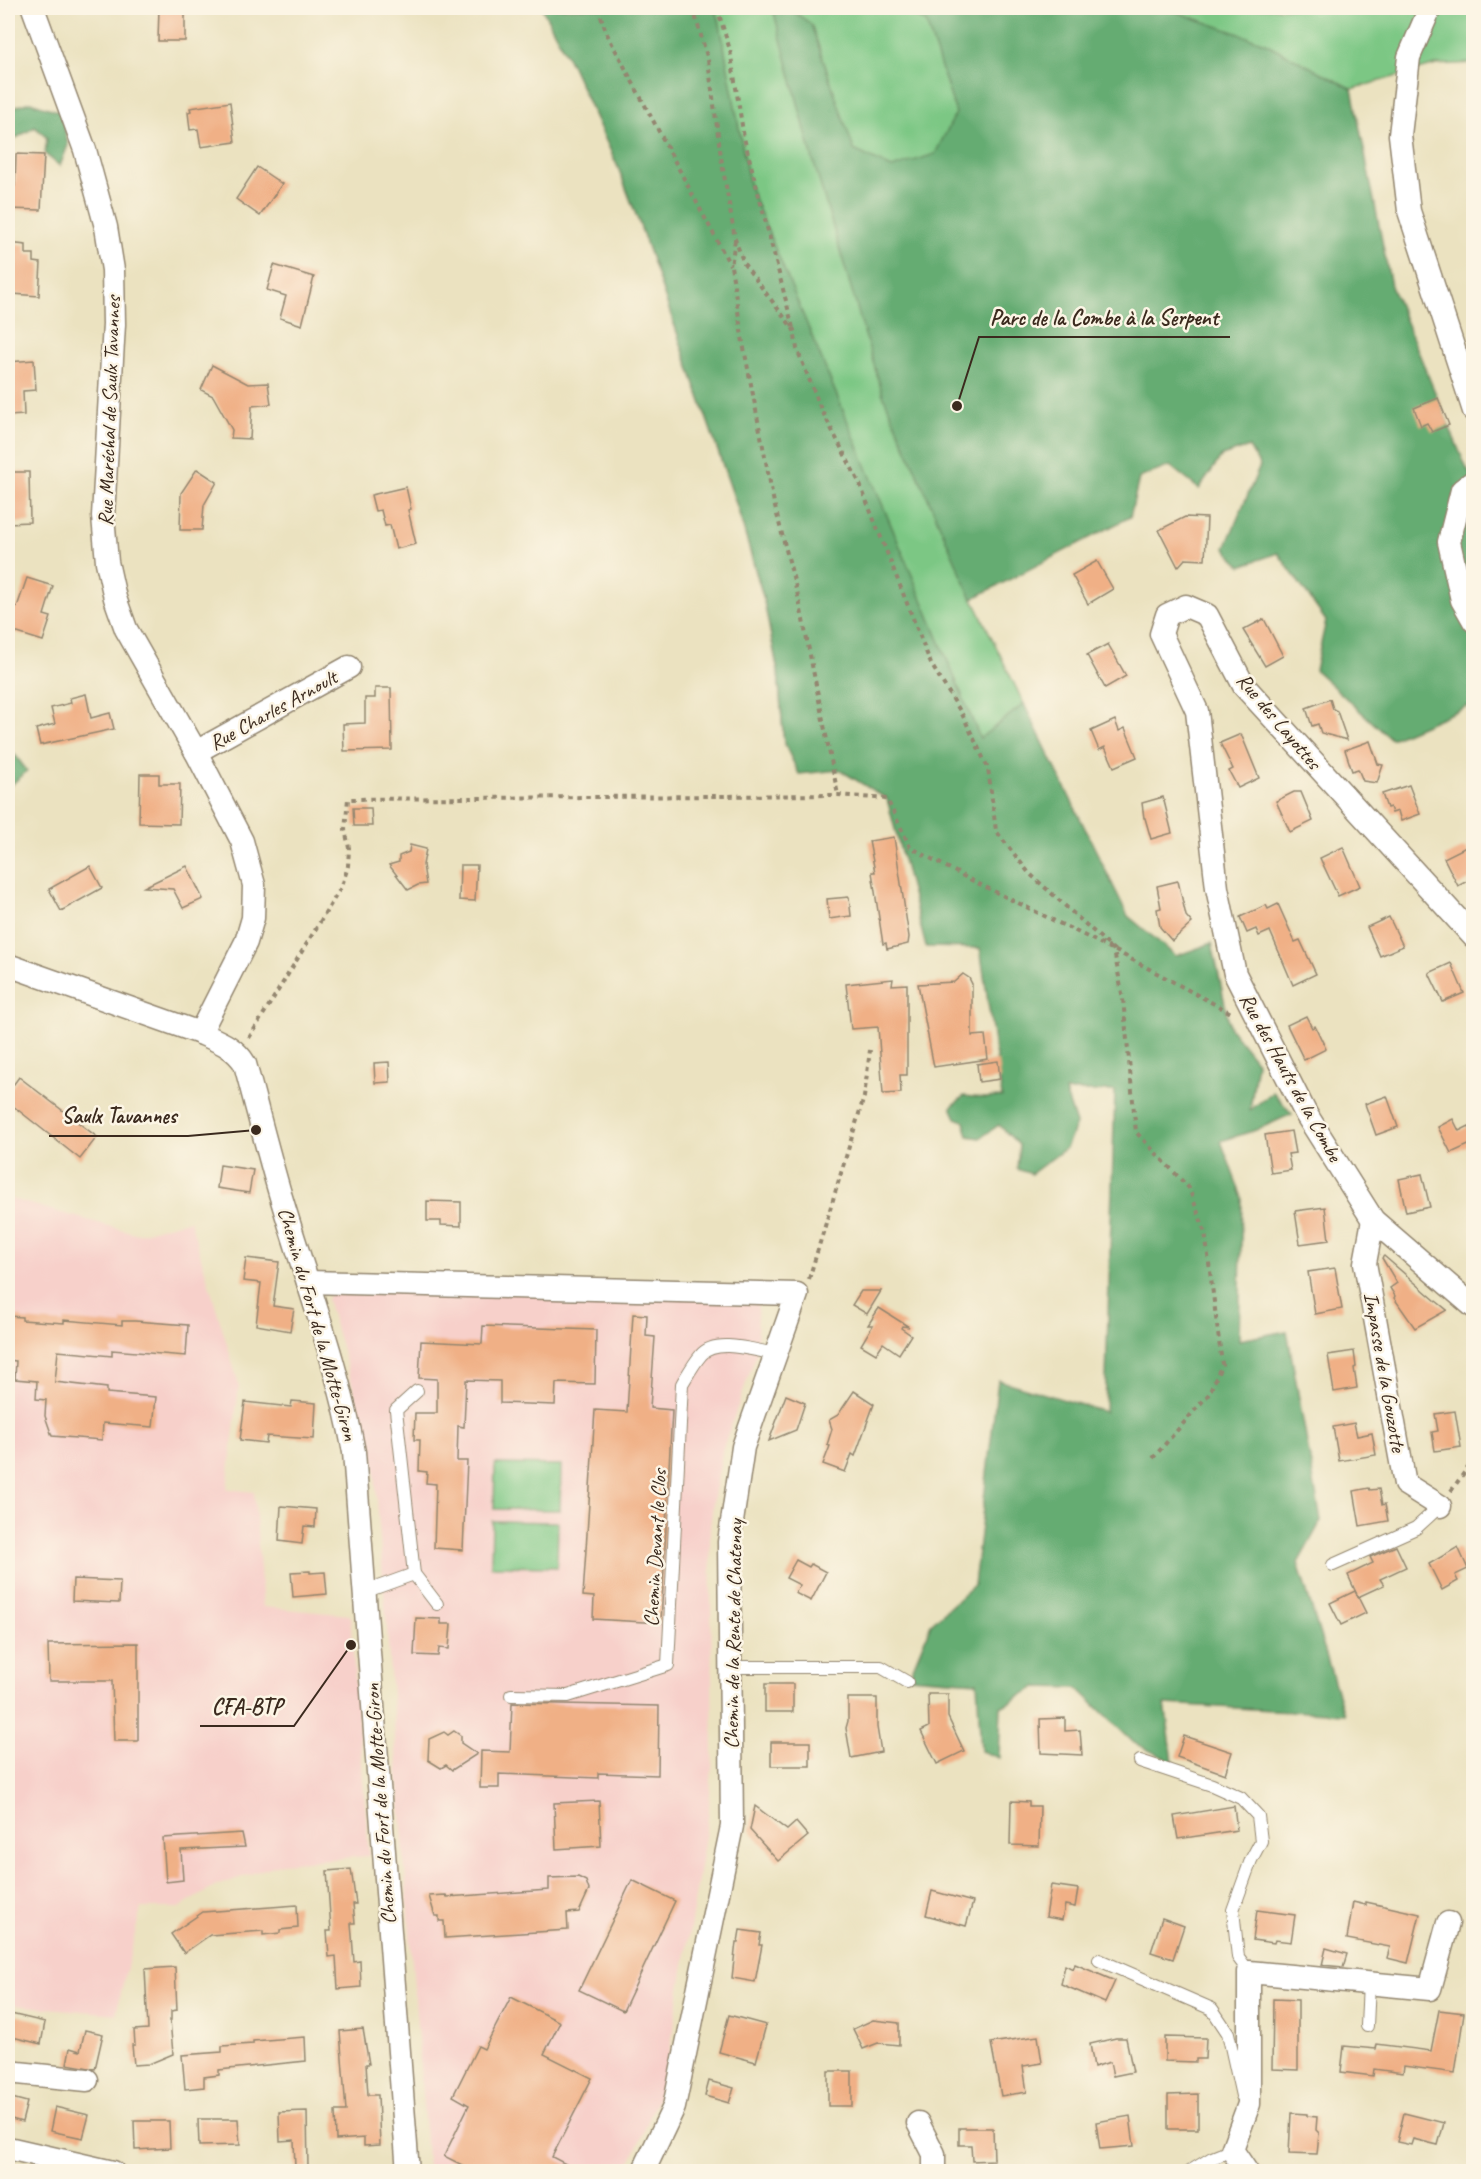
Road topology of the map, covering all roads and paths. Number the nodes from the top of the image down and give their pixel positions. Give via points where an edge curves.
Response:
1 (33, 8) edge
2 (644, 8) edge
3 (694, 8) edge
4 (717, 8) edge
5 (1430, 8) edge
6 (598, 9) edge
7 (735, 239) junction
8 (731, 266) junction
9 (794, 330) junction
10 (1473, 411) edge
11 (1473, 481) edge
12 (1473, 621) edge
13 (349, 668) dead end
14 (196, 752) junction
15 (838, 795) junction
16 (1473, 937) edge
17 (1114, 950) junction
18 (8, 965) edge
19 (1235, 974) joint
20 (1234, 1015) dead end
21 (200, 1033) junction
22 (870, 1050) dead end
23 (239, 1054) junction
24 (1373, 1220) junction
25 (308, 1282) junction
26 (797, 1294) junction
27 (1473, 1306) edge
28 (776, 1354) junction
29 (417, 1391) dead end
30 (1153, 1458) dead end
31 (1473, 1458) edge
32 (1440, 1506) junction
33 (1333, 1565) dead end
34 (414, 1574) junction
35 (364, 1592) junction
36 (437, 1604) dead end
37 (731, 1667) junction
38 (907, 1682) dead end
39 (511, 1695) dead end
40 (1140, 1761) dead end
41 (1448, 1923) dead end
42 (1099, 1960) dead end
43 (1249, 1972) junction
44 (1369, 1983) junction
45 (1367, 2026) dead end
46 (8, 2072) edge
47 (87, 2080) dead end
48 (1249, 2104) junction
49 (918, 2123) dead end
50 (8, 2148) edge
51 (1232, 2150) junction
52 (113, 2172) edge
53 (408, 2172) edge
54 (643, 2172) edge
55 (934, 2172) edge
56 (1189, 2172) edge
57 (1247, 2172) edge

1 - 14 street, Rue Maréchal de Saulx Tavannes via 85,150 113,270 114,324 103,516 107,562 126,629
2 - 3 path
3 - 7 path via 708,60
4 - 9 path via 729,50 744,138
5 - 10 street via 1408,57 1400,135 1409,211
6 - 8 path via 607,34
7 - 8 path
7 - 9 path via 744,264
8 - 15 path via 774,503
9 - 17 path via 797,349 821,409 859,482 931,664 962,714 988,768 996,831 1029,873
11 - 12 street via 1462,490 1449,542 1462,600
13 - 14 street, Rue Charles Arnoult
14 - 21 street, Rue Maréchal de Saulx Tavannes via 242,841 254,885 253,918 246,942
15 - 17 path via 887,799 910,847
15 - 23 path via 348,799 348,866 342,886
16 - 19 street, Rue des Layottes via 1244,686 1207,615 1186,606 1167,615 1161,634 1197,711 1217,888
17 - 20 path
17 - 30 path via 1123,999 1136,1132 1190,1188 1205,1232 1222,1364 1209,1394
18 - 21 street
19 - 24 street, Rue des Hauts de la Combe via 1306,1114
21 - 23 street
22 - 26 path via 858,1120 810,1279
23 - 25 street, Chemin du Fort de la Motte-Giron
24 - 27 street, Rue des Hauts de la Combe
24 - 32 street, Impasse de la Gouzotte via 1365,1263 1405,1484
25 - 26 street
25 - 35 street, Chemin du Fort de la Motte-Giron via 354,1452
26 - 28 street, Chemin de la Rente de Chatenay
28 - 37 street, Chemin de la Rente de Chatenay via 743,1447 729,1542
28 - 39 lane, Chemin Devant le Clos via 720,1346 702,1353 682,1384 668,1665 568,1696
29 - 34 lane via 396,1410
31 - 32 path
32 - 33 lane via 1416,1528
34 - 35 lane
34 - 36 lane
35 - 53 street, Chemin du Fort de la Motte-Giron
37 - 38 lane via 881,1666
37 - 54 street, Chemin de la Rente de Chatenay via 732,1826 675,2108
40 - 43 lane via 1241,1798 1258,1816 1261,1841 1233,1910 1238,1957
41 - 44 street via 1430,1989
42 - 48 lane via 1212,2009 1228,2033 1240,2094
43 - 44 street
43 - 48 street
44 - 45 lane
46 - 47 street
48 - 51 street
49 - 55 street via 934,2154
50 - 52 street
51 - 56 lane
51 - 57 street

